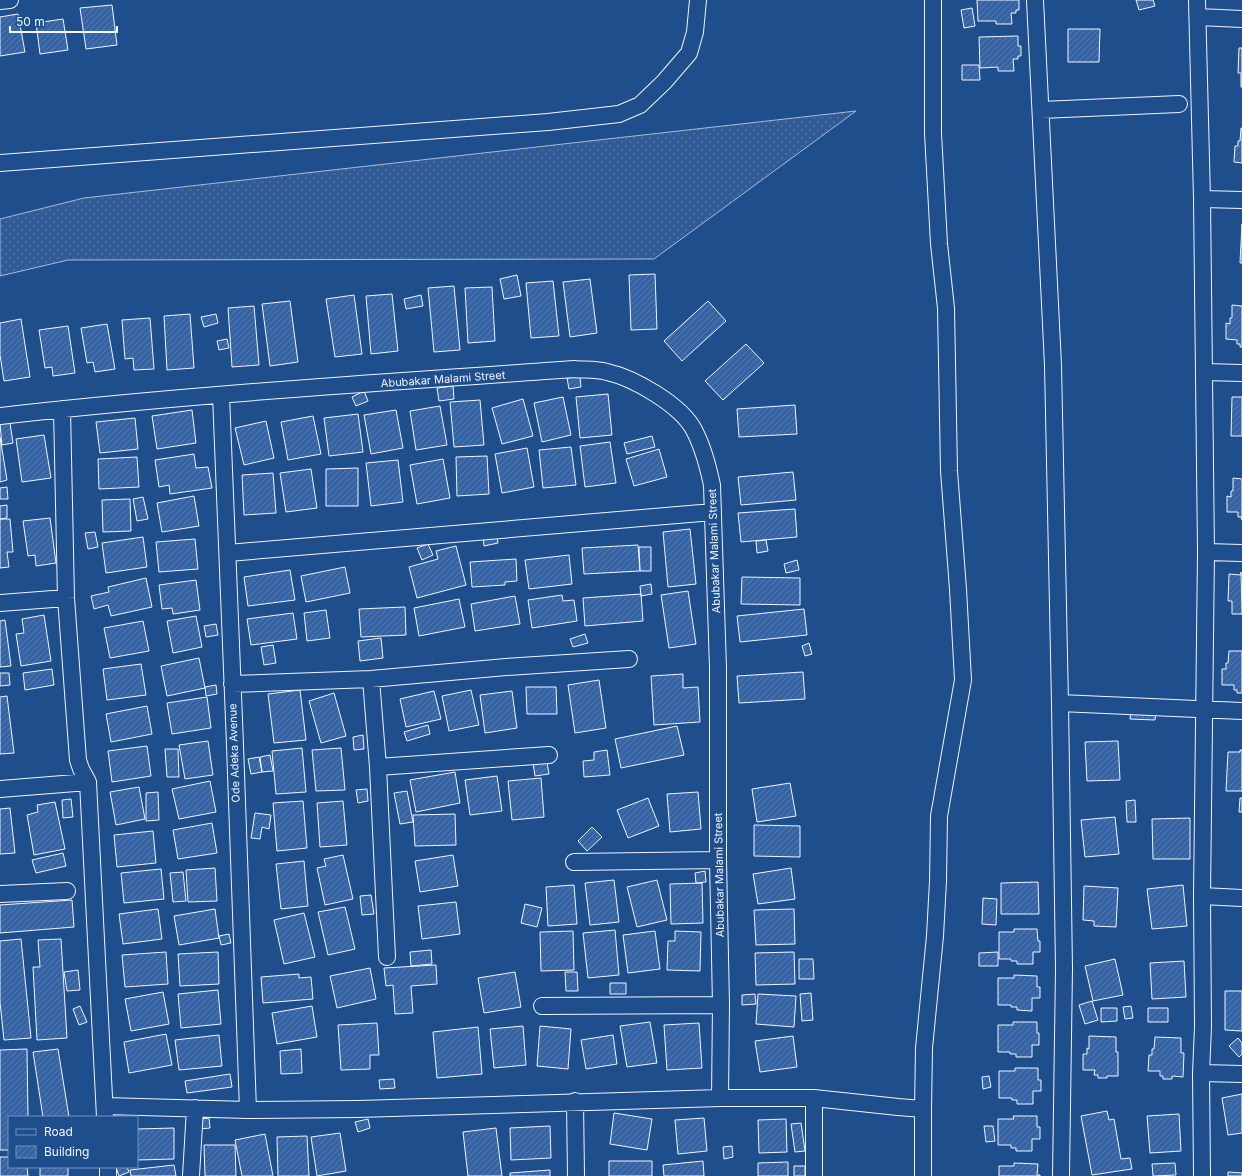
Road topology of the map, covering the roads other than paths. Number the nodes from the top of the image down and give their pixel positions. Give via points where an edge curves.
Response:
1 (10, 0) edge
2 (698, 0) edge
3 (933, 0) edge
4 (1035, 0) edge
5 (1197, 0) edge
6 (0, 2) edge
7 (1198, 17) junction
8 (1242, 19) edge
9 (1179, 104) dead end
10 (1041, 110) junction
11 (0, 163) edge
12 (1202, 199) junction
13 (1242, 200) edge
14 (1204, 372) junction
15 (1242, 373) edge
16 (221, 395) junction
17 (62, 409) junction
18 (0, 416) edge
19 (713, 512) junction
20 (1206, 552) junction
21 (1242, 552) edge
22 (228, 554) junction
23 (66, 598) junction
24 (0, 603) edge
25 (629, 659) dead end
26 (371, 679) junction
27 (232, 684) junction
28 (1060, 703) junction
29 (1204, 710) junction
30 (1242, 711) edge
31 (549, 755) dead end
32 (378, 767) junction
33 (88, 782) junction
34 (0, 789) edge
35 (718, 860) junction
36 (574, 862) dead end
37 (67, 892) dead end
38 (0, 894) edge
39 (1202, 896) junction
40 (1242, 898) edge
41 (387, 957) dead end
42 (542, 1006) dead end
43 (721, 1006) junction
44 (1201, 1073) junction
45 (1242, 1074) edge
46 (720, 1098) junction
47 (814, 1098) junction
48 (575, 1101) junction
49 (195, 1108) junction
50 (923, 1109) junction
51 (248, 1110) junction
52 (105, 1111) edge
53 (191, 1176) edge
54 (576, 1176) edge
55 (814, 1176) edge
56 (923, 1176) edge
57 (1061, 1176) edge
58 (1202, 1176) edge

1 - 6 street
2 - 11 street via 695,32 689,53 640,105 619,114 548,122
3 - 50 street via 933,133 939,244 946,308 949,471 963,680 939,816 935,936 924,1048
4 - 10 street
5 - 7 street
7 - 8 street
7 - 12 street
9 - 10 street
10 - 28 street via 1053,365
12 - 13 street
12 - 14 street
14 - 15 street
14 - 20 street
16 - 17 street, Abubakar Malami Street
16 - 19 street, Abubakar Malami Street via 574,369 606,371 652,390 676,409 694,428 705,455 712,485
16 - 22 street, Ode Adeka Avenue
17 - 18 street, Abubakar Malami Street
17 - 23 street
19 - 22 street
19 - 35 street, Abubakar Malami Street via 718,668
20 - 21 street
20 - 29 street
22 - 27 street, Ode Adeka Avenue
23 - 24 street
23 - 33 street via 77,753 81,770
25 - 26 street
26 - 27 street
26 - 32 street
27 - 51 street, Ode Adeka Avenue
28 - 29 street
28 - 57 street via 1064,968
29 - 30 street
29 - 39 street
31 - 32 street
32 - 41 street
33 - 34 street
33 - 52 street
35 - 36 street
35 - 43 street, Abubakar Malami Street
37 - 38 street
39 - 40 street
39 - 44 street
42 - 43 street
43 - 46 street, Abubakar Malami Street
44 - 45 street
44 - 58 street
46 - 47 street
46 - 48 street
47 - 50 street
47 - 55 street
48 - 51 street via 358,1109
48 - 54 street
49 - 51 street
49 - 52 street
49 - 53 street
50 - 56 street

